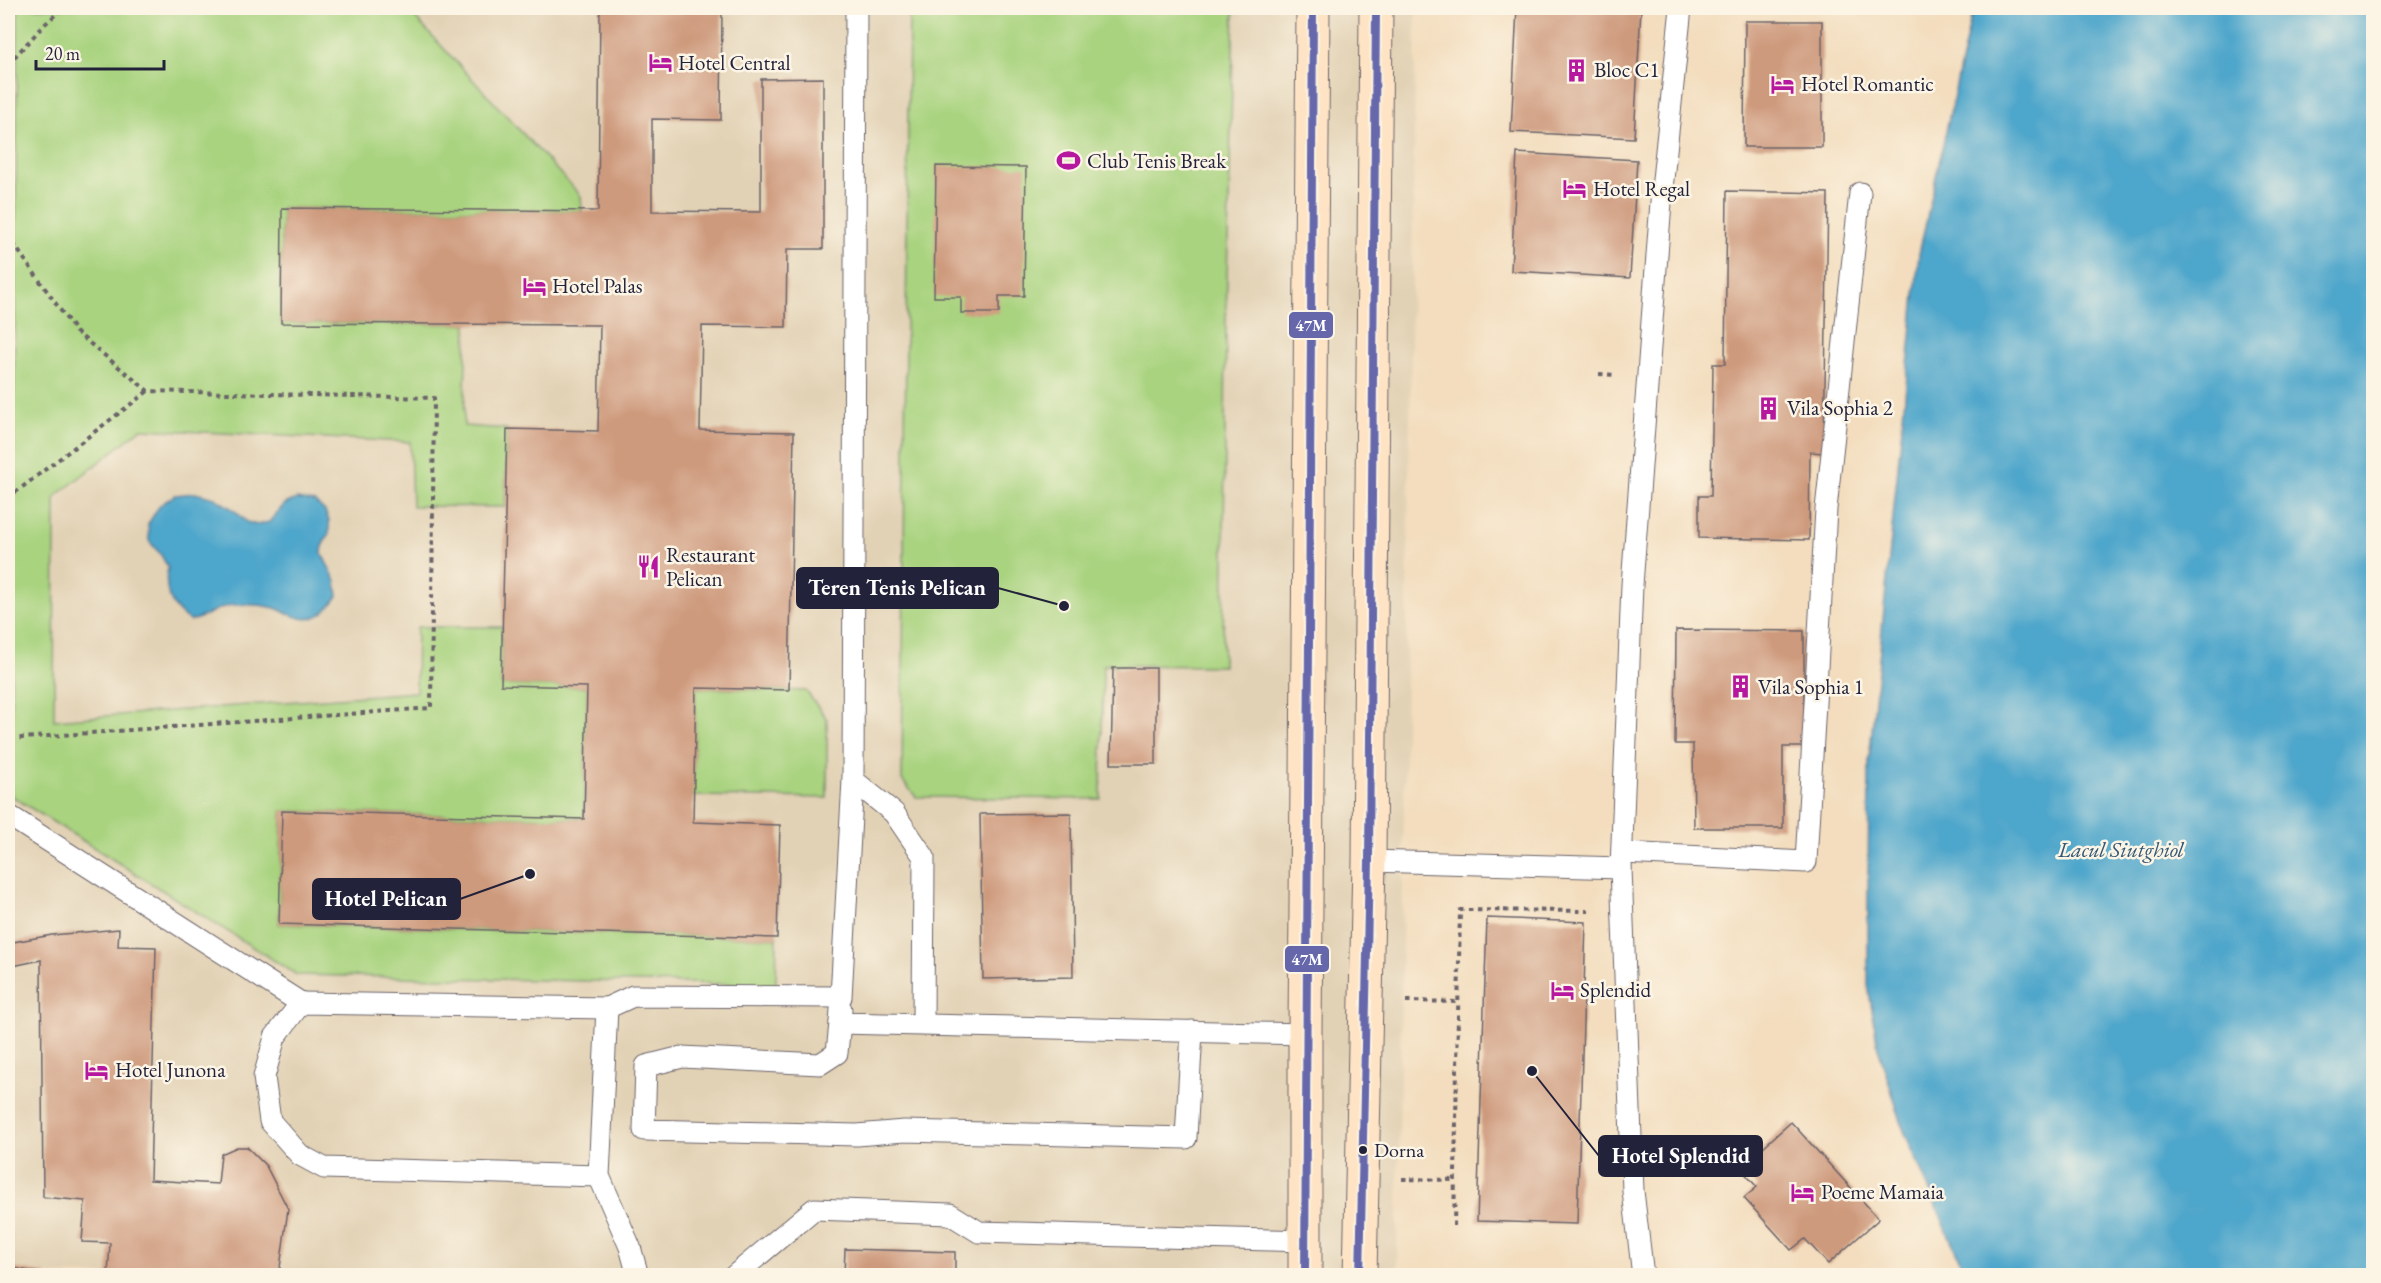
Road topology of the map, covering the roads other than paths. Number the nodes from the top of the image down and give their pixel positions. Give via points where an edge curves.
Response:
1 (856, 8) edge
2 (1313, 8) edge
3 (1377, 8) edge
4 (1681, 8) edge
5 (1860, 193) dead end
6 (853, 780) junction
7 (8, 815) edge
8 (1622, 860) junction
9 (1369, 861) junction
10 (841, 997) junction
11 (301, 1003) junction
12 (607, 1008) junction
13 (840, 1023) junction
14 (923, 1024) junction
15 (1192, 1031) junction
16 (1305, 1034) junction
17 (599, 1176) junction
18 (1305, 1241) junction
19 (638, 1275) edge
20 (734, 1275) edge
21 (1305, 1275) edge
22 (1360, 1275) edge
23 (1643, 1275) edge

1 - 6 lane
2 - 16 main road
3 - 9 main road
4 - 8 lane via 1662,189 1632,585
5 - 8 lane via 1826,509 1806,862
6 - 10 lane
6 - 14 lane via 894,813 924,857
7 - 11 lane
8 - 9 lane
8 - 23 lane via 1633,1191
9 - 22 main road
10 - 12 lane via 633,996
10 - 13 lane
11 - 12 lane
11 - 17 lane via 275,1037 264,1077 270,1121 300,1155 324,1168
12 - 17 lane
13 - 14 lane
13 - 15 lane via 837,1053 820,1064 682,1057 646,1066 644,1130 1186,1138
14 - 15 lane
15 - 16 lane
16 - 18 main road
17 - 19 lane
18 - 20 lane via 979,1232 950,1214 814,1209
18 - 21 main road

